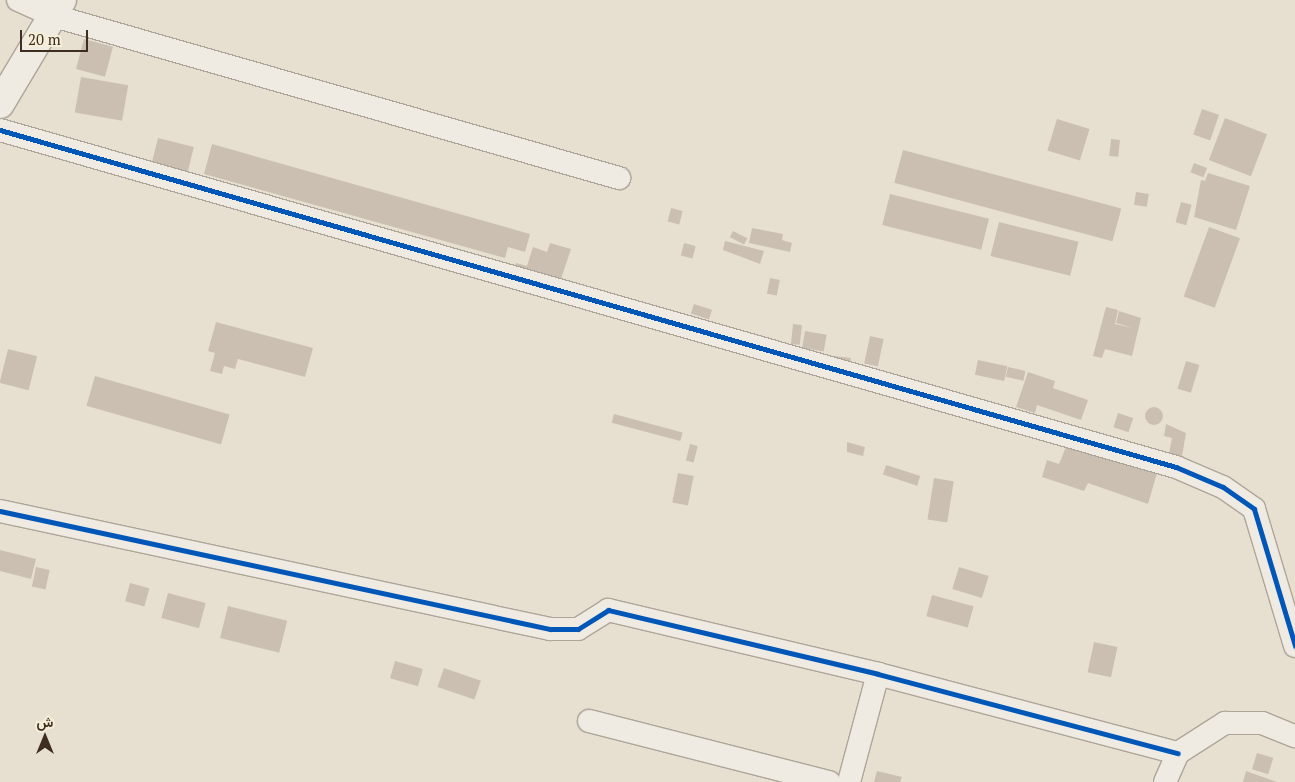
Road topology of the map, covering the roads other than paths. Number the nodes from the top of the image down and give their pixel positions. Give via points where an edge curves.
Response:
1 (18, 0) edge
2 (58, 8) edge
3 (0, 104) edge
4 (0, 130) edge
5 (619, 178) dead end
6 (0, 511) edge
7 (1295, 646) edge
8 (878, 674) junction
9 (589, 721) dead end
10 (1295, 736) edge
11 (1178, 753) junction
12 (829, 782) edge
13 (849, 782) edge
14 (1165, 782) edge

1 - 2 street
2 - 3 street
2 - 5 street
4 - 7 street via 1176,467 1223,488 1254,509
6 - 8 street via 550,629 578,629 608,610
8 - 11 street
8 - 13 street
9 - 12 street
10 - 11 street via 1262,723 1225,723
11 - 14 street

